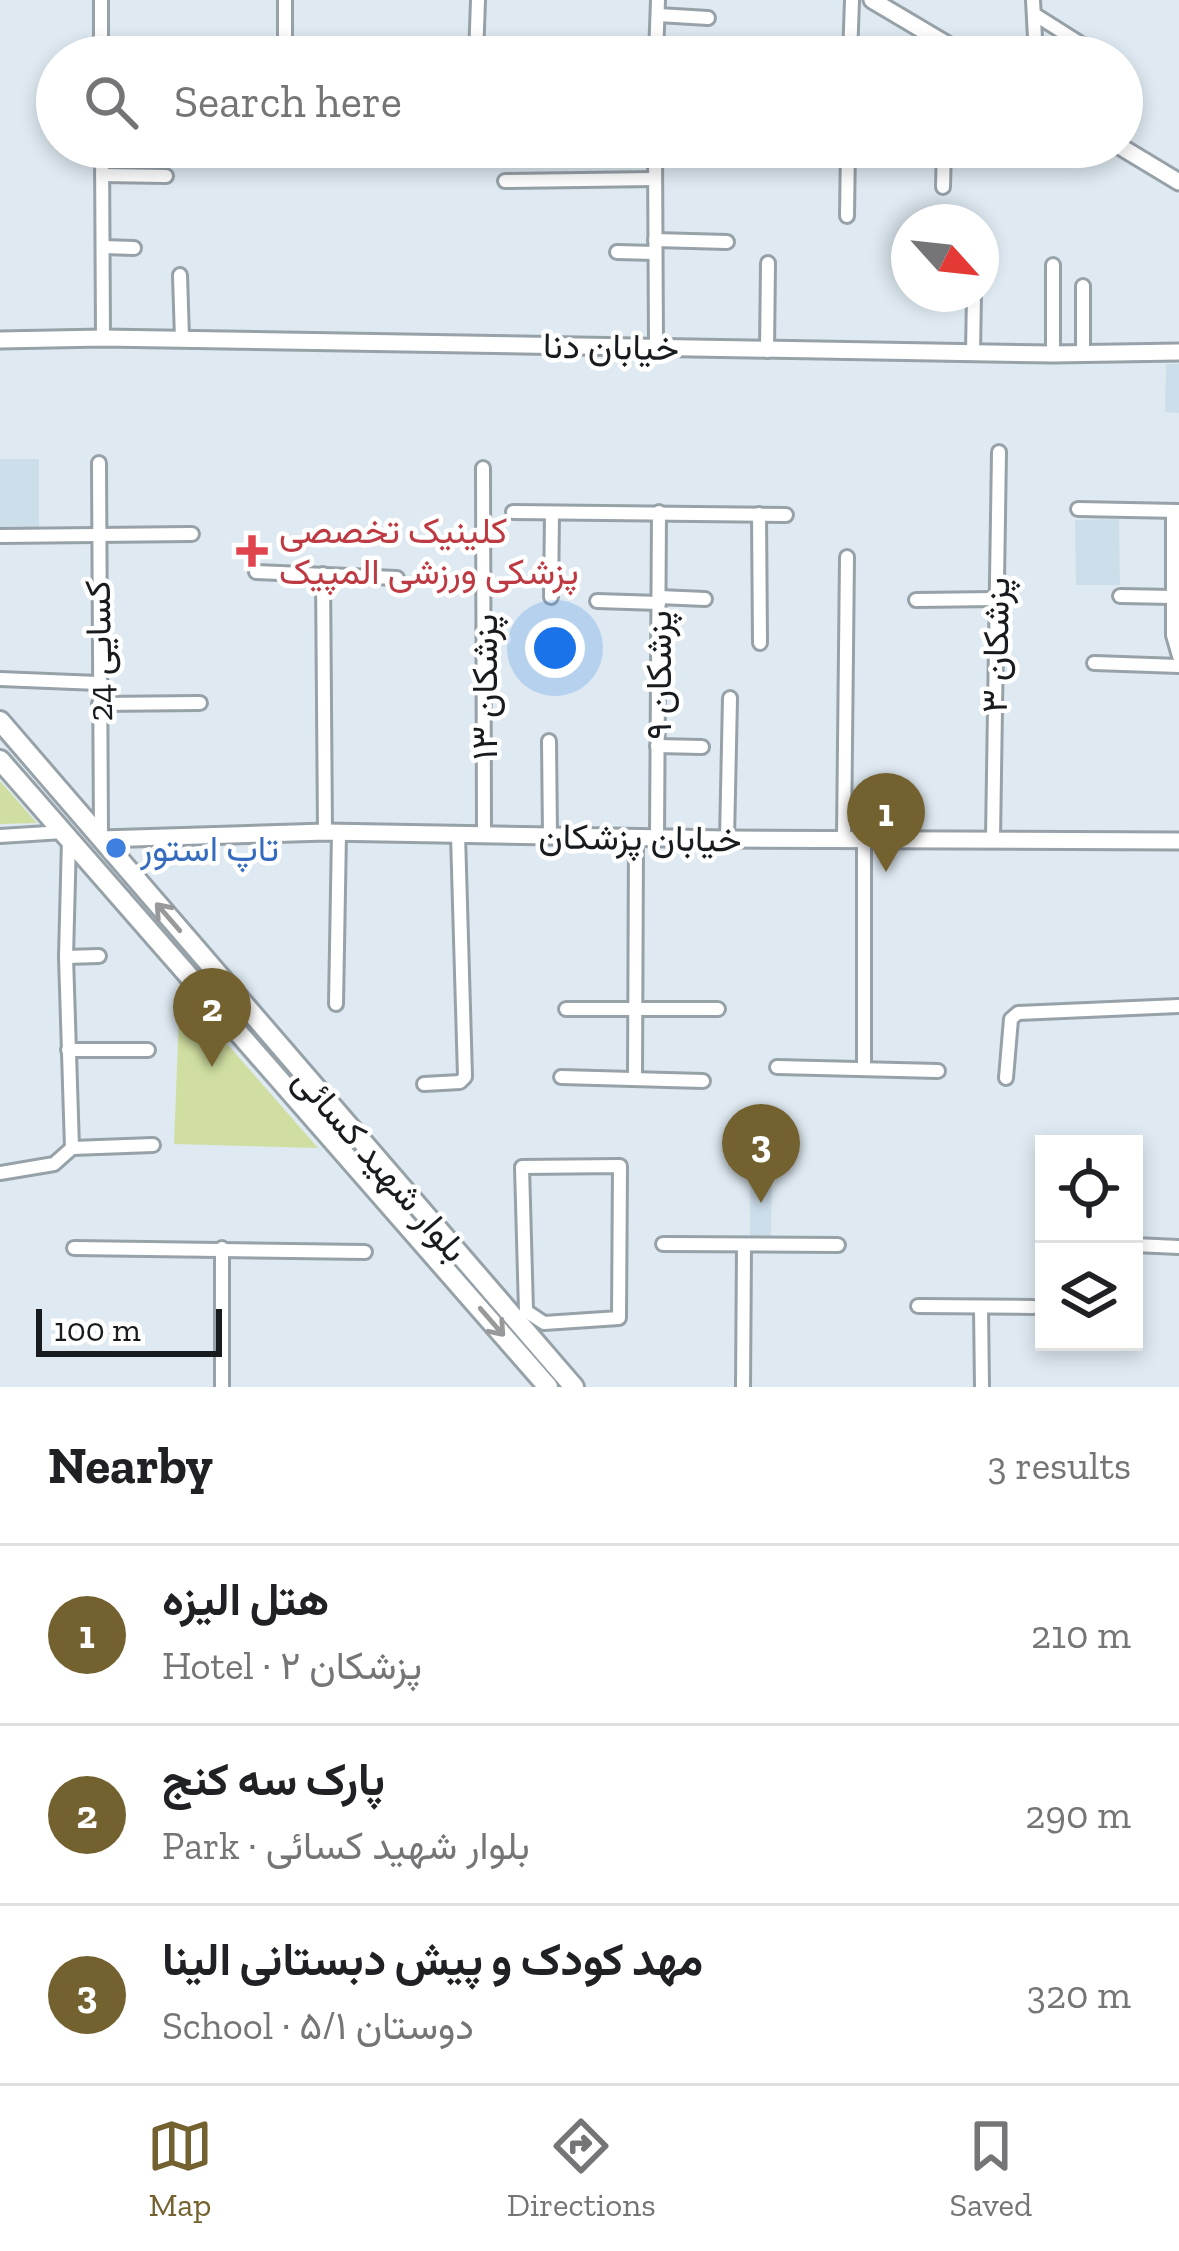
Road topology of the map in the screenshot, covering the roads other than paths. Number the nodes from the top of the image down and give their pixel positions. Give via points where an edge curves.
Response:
1 (101, 0) edge
2 (285, 0) edge
3 (478, 0) edge
4 (852, 0) edge
5 (872, 0) edge
6 (1034, 7) edge
7 (658, 8) edge
8 (708, 18) dead end
9 (101, 36) edge
10 (285, 36) edge
11 (477, 36) edge
12 (851, 36) edge
13 (925, 36) edge
14 (1073, 36) edge
15 (1143, 160) edge
16 (102, 168) edge
17 (655, 168) edge
18 (848, 168) edge
19 (943, 168) edge
20 (102, 176) junction
21 (166, 176) dead end
22 (655, 179) junction
23 (505, 181) dead end
24 (1179, 182) edge
25 (943, 188) dead end
26 (847, 216) dead end
27 (727, 242) dead end
28 (655, 246) junction
29 (103, 248) junction
30 (134, 248) dead end
31 (617, 252) dead end
32 (769, 263) dead end
33 (1053, 265) dead end
34 (180, 275) dead end
35 (1083, 286) dead end
36 (974, 312) edge
37 (103, 338) junction
38 (182, 339) junction
39 (0, 340) edge
40 (656, 347) junction
41 (767, 351) junction
42 (1179, 352) edge
43 (973, 353) junction
44 (1083, 353) junction
45 (1053, 354) junction
46 (999, 452) dead end
47 (99, 463) dead end
48 (483, 468) dead end
49 (1078, 509) dead end
50 (1176, 511) edge
51 (513, 512) dead end
52 (659, 512) junction
53 (552, 513) junction
54 (759, 514) junction
55 (786, 514) dead end
56 (193, 534) dead end
57 (0, 536) edge
58 (97, 537) junction
59 (847, 556) dead end
60 (256, 572) dead end
61 (323, 574) junction
62 (397, 578) dead end
63 (1120, 596) dead end
64 (550, 597) dead end
65 (1173, 597) junction
66 (705, 598) dead end
67 (995, 598) junction
68 (658, 600) junction
69 (916, 600) dead end
70 (597, 602) dead end
71 (760, 643) dead end
72 (1179, 656) edge
73 (1094, 663) dead end
74 (1179, 666) edge
75 (0, 679) edge
76 (98, 683) junction
77 (730, 698) dead end
78 (200, 703) dead end
79 (99, 704) junction
80 (0, 722) edge
81 (549, 741) dead end
82 (658, 746) junction
83 (702, 747) dead end
84 (0, 760) edge
85 (332, 832) junction
86 (484, 834) junction
87 (66, 835) junction
88 (458, 835) junction
89 (0, 836) edge
90 (550, 836) junction
91 (101, 838) junction
92 (636, 838) junction
93 (657, 838) junction
94 (844, 838) junction
95 (993, 838) junction
96 (727, 839) junction
97 (864, 839) junction
98 (1179, 841) edge
99 (99, 956) dead end
100 (66, 957) junction
101 (336, 1004) dead end
102 (1179, 1006) edge
103 (635, 1007) junction
104 (566, 1009) dead end
105 (718, 1009) dead end
106 (68, 1049) junction
107 (148, 1051) dead end
108 (777, 1067) dead end
109 (864, 1069) junction
110 (938, 1071) dead end
111 (561, 1077) dead end
112 (634, 1078) junction
113 (1006, 1078) dead end
114 (703, 1081) dead end
115 (424, 1084) dead end
116 (154, 1145) dead end
117 (72, 1148) junction
118 (372, 1154) junction
119 (356, 1167) junction
120 (0, 1173) edge
121 (663, 1244) dead end
122 (838, 1245) dead end
123 (1143, 1245) edge
124 (744, 1246) junction
125 (74, 1247) dead end
126 (1179, 1247) edge
127 (221, 1248) junction
128 (364, 1252) dead end
129 (918, 1306) dead end
130 (1033, 1307) dead end
131 (981, 1308) junction
132 (544, 1323) junction
133 (530, 1338) junction
134 (222, 1387) edge
135 (548, 1387) edge
136 (574, 1387) edge
137 (743, 1387) edge
138 (982, 1387) edge

1 - 9 street
2 - 10 street
3 - 11 street
4 - 12 street
5 - 13 street
6 - 14 street
7 - 8 street
15 - 24 street
16 - 20 street
17 - 22 street
18 - 26 street
19 - 25 street
20 - 21 street
20 - 29 street
22 - 23 street
22 - 28 street
27 - 28 street
28 - 31 street
28 - 40 street
29 - 30 street
29 - 37 street
32 - 41 street
33 - 45 street
34 - 38 street
35 - 44 street
36 - 43 street
37 - 38 street, خیابان دنا
37 - 39 street, خیابان دنا
38 - 40 street, خیابان دنا
40 - 41 street, خیابان دنا
41 - 43 street, خیابان دنا
42 - 44 street, خیابان دنا
43 - 45 street, خیابان دنا
44 - 45 street, خیابان دنا
46 - 67 street, ۳ پزشکان
47 - 58 street, کسایی 24
48 - 86 street, ۱۳ پزشکان
49 - 50 street
50 - 65 street
51 - 53 street
52 - 53 street
52 - 54 street
52 - 68 street, ۹ پزشکان
53 - 64 street
54 - 55 street
54 - 71 street
56 - 58 street
57 - 58 street
58 - 76 street, کسایی 24
59 - 94 street
60 - 61 street
61 - 62 street
61 - 85 street
63 - 65 street
65 - 72 street
66 - 68 street
67 - 69 street
67 - 95 street, ۳ پزشکان
68 - 70 street
68 - 82 street, ۹ پزشکان
73 - 74 street
75 - 76 street
76 - 79 street, کسایی 24
77 - 96 street
78 - 79 street
79 - 91 street, کسایی 24
80 - 91 main road, بلوار شهید کسائی
81 - 90 street
82 - 83 street
82 - 93 street, ۹ پزشکان
84 - 87 main road, بلوار شهید کسائی
85 - 88 street, خیابان پزشکان
85 - 91 street, خیابان پزشکان
85 - 101 street
86 - 88 street, خیابان پزشکان
86 - 90 street, خیابان پزشکان
87 - 89 street
87 - 100 street
87 - 119 main road, بلوار شهید کسائی
88 - 115 street via 465,1077
90 - 92 street, خیابان پزشکان
118 -> 91 main road, بلوار شهید کسائی
92 - 93 street, خیابان پزشکان
92 - 103 street
93 - 96 street, خیابان پزشکان
94 - 96 street, خیابان پزشکان
94 - 97 street, خیابان پزشکان
95 - 97 street, خیابان پزشکان
95 - 98 street, خیابان پزشکان
97 - 109 street
99 - 100 street
100 - 106 street
102 - 113 street via 1013,1015
103 - 104 street
103 - 105 street
103 - 112 street
106 - 107 street
106 - 117 street
108 - 109 street
109 - 110 street
111 - 112 street
112 - 114 street
116 - 117 street
117 - 120 street via 54,1164
118 - 119 main road
118 - 133 main road, بلوار شهید کسائی
119 -> 135 main road, بلوار شهید کسائی
121 - 124 street
122 - 124 street
123 - 126 street
124 - 137 street
125 - 127 street
127 - 128 street
127 - 134 street
129 - 131 street
130 - 131 street
131 - 138 street
132 - 132 street via 619,1318 620,1166 522,1167 526,1311
132 - 133 street
133 - 136 main road, بلوار شهید کسائی

